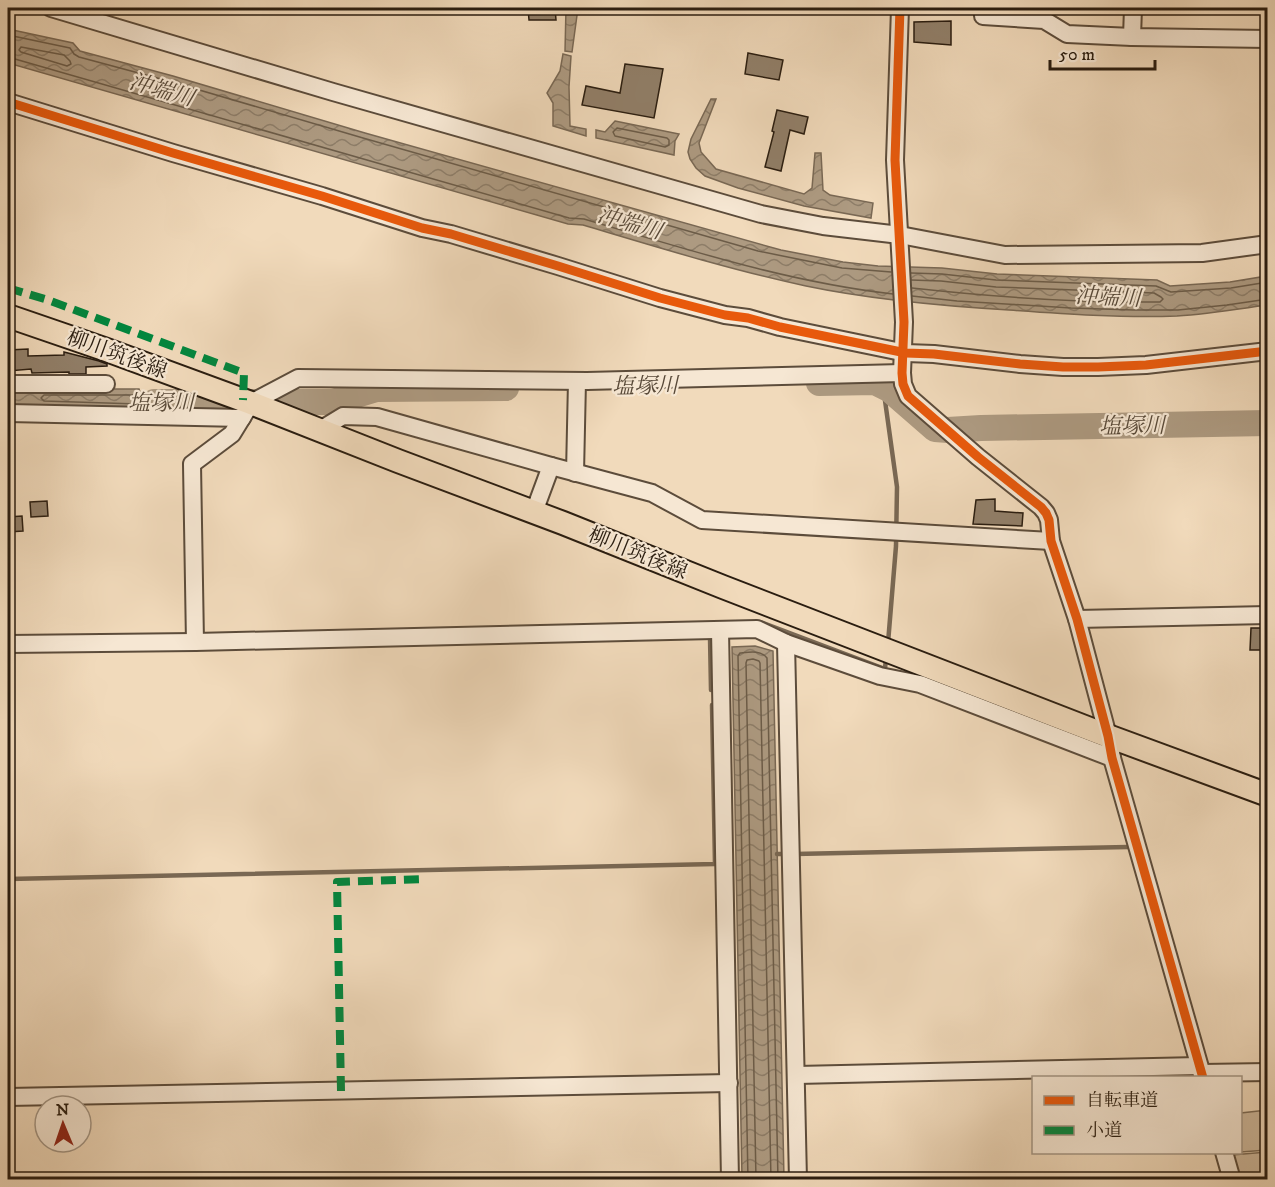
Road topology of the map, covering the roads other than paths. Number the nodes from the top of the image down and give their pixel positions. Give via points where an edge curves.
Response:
1 (51, 8) edge
2 (900, 8) edge
3 (983, 8) edge
4 (1133, 8) edge
5 (1132, 37) junction
6 (1268, 39) edge
7 (8, 102) edge
8 (900, 243) junction
9 (1268, 244) edge
10 (8, 316) edge
11 (1268, 351) edge
12 (903, 352) junction
13 (902, 373) junction
14 (577, 381) junction
15 (8, 384) edge
16 (106, 384) dead end
17 (247, 411) junction
18 (8, 413) edge
19 (320, 430) junction
20 (551, 466) junction
21 (575, 473) junction
22 (534, 512) junction
23 (1050, 541) junction
24 (1268, 615) edge
25 (1077, 619) junction
26 (720, 630) junction
27 (195, 642) junction
28 (786, 643) junction
29 (8, 644) edge
30 (1110, 747) junction
31 (1268, 795) edge
32 (1201, 1072) edge
33 (1268, 1072) edge
34 (797, 1075) junction
35 (729, 1083) junction
36 (8, 1097) edge
37 (1225, 1154) edge
38 (730, 1179) edge
39 (798, 1179) edge
40 (1232, 1179) edge

1 - 8 street via 761,214
2 - 8 street via 895,160
3 - 5 street via 983,16 1044,20 1067,34
4 - 5 street
5 - 6 street
7 - 12 street via 660,298
8 - 9 street via 1005,255 1202,253
8 - 12 street
10 - 17 main road, 柳川筑後線 via 104,349
11 - 12 street via 1098,368
12 - 13 street
13 - 14 street
13 - 23 street via 908,396 1041,507 1049,520
14 - 17 street via 298,378
14 - 21 street
15 - 16 street
17 - 18 street
17 - 19 main road, 柳川筑後線
17 - 27 street via 232,434 192,464
19 - 20 street via 343,416 377,417
19 - 22 main road, 柳川筑後線
20 - 21 street
20 - 22 street
21 - 23 street via 652,493 702,520
22 - 30 main road, 柳川筑後線
23 - 25 street
24 - 25 street
25 - 30 street
26 - 27 street
26 - 28 street via 756,629
26 - 35 street
27 - 29 street
28 - 30 street
28 - 34 street
30 - 31 main road, 柳川筑後線
30 - 32 street
32 - 33 street
32 - 34 street
34 - 39 street
35 - 36 street
35 - 38 street
37 - 40 street

